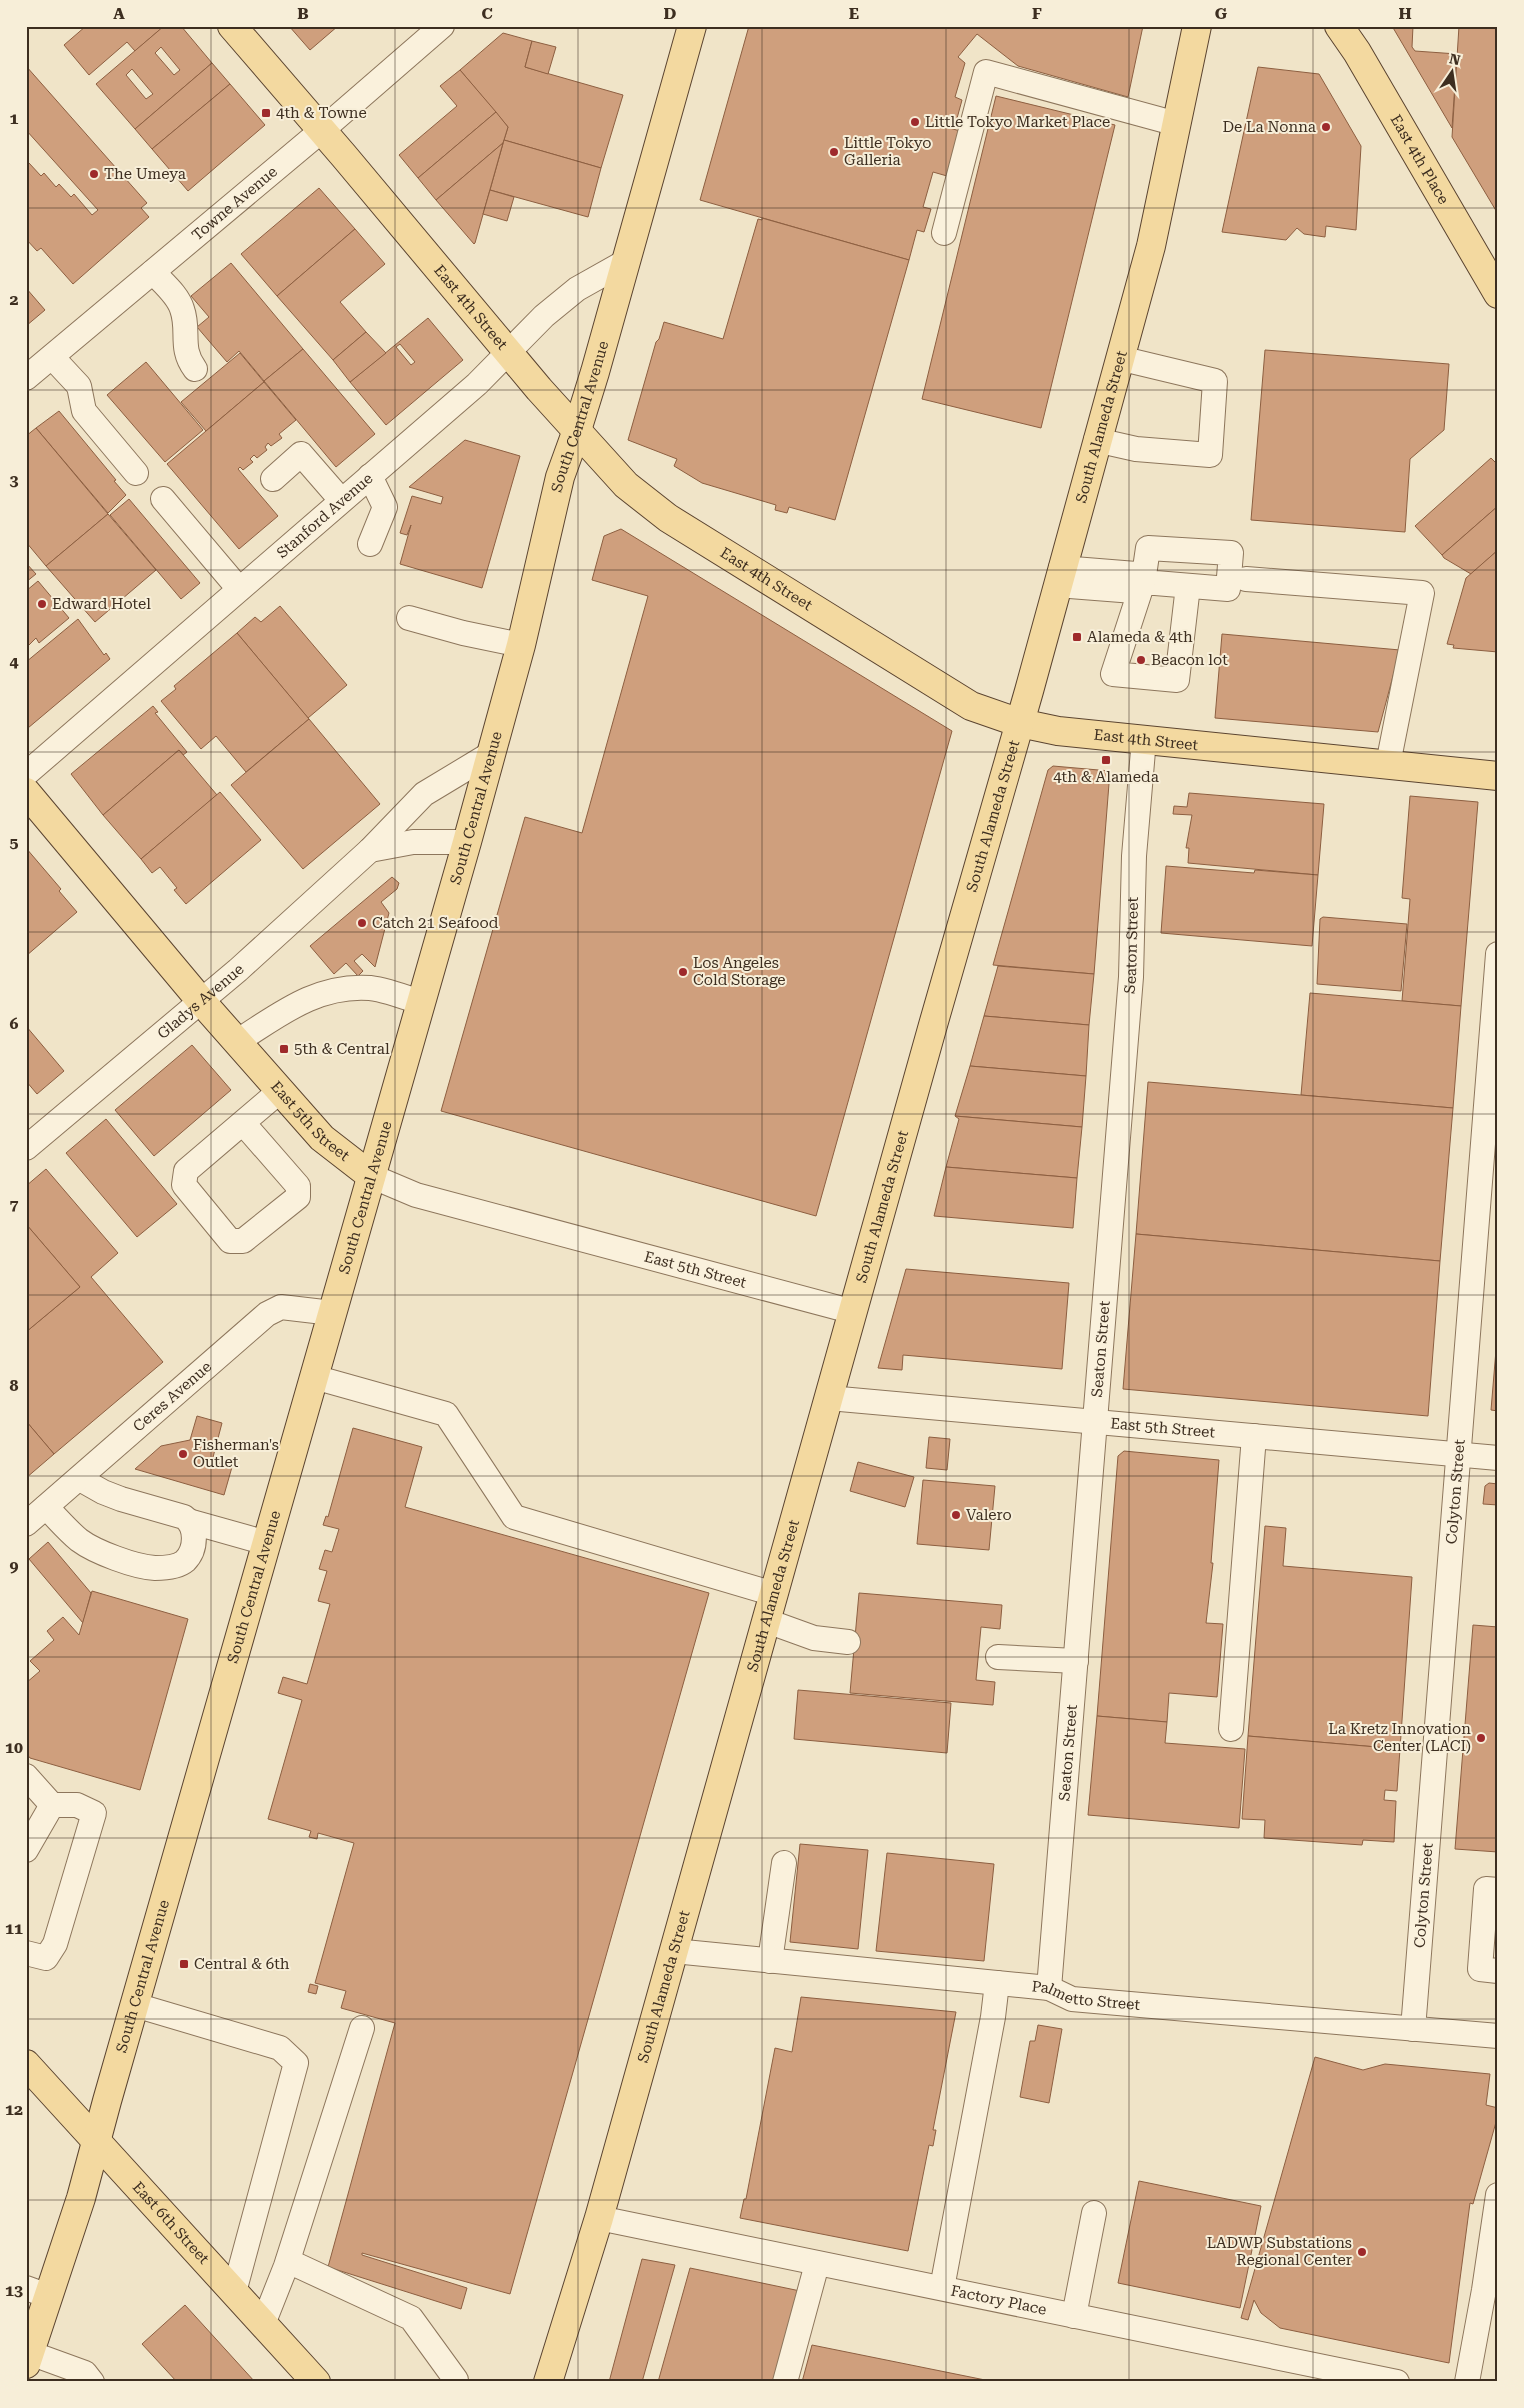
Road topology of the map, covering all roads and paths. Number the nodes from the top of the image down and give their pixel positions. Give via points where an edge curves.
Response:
1 (232, 26) edge
2 (442, 26) edge
3 (692, 26) edge
4 (1197, 26) edge
5 (1339, 26) edge
6 (1177, 124) junction
7 (322, 131) junction
8 (944, 233) dead end
9 (625, 262) junction
10 (153, 272) junction
11 (1498, 294) edge
12 (508, 351) junction
13 (52, 356) junction
14 (1119, 358) junction
15 (195, 369) dead end
16 (26, 378) edge
17 (577, 430) junction
18 (1096, 440) junction
19 (136, 473) dead end
20 (370, 476) junction
21 (273, 479) dead end
22 (163, 499) dead end
23 (342, 500) junction
24 (370, 544) dead end
25 (1059, 576) junction
26 (1246, 579) dead end
27 (1143, 582) junction
28 (1188, 586) junction
29 (239, 589) junction
30 (409, 618) dead end
31 (521, 645) junction
32 (1020, 723) junction
33 (1144, 739) junction
34 (492, 754) junction
35 (1388, 764) junction
36 (26, 774) edge
37 (1498, 776) edge
38 (26, 792) edge
39 (467, 842) junction
40 (370, 850) junction
41 (1498, 954) edge
42 (201, 1001) junction
43 (422, 1003) junction
44 (238, 1041) junction
45 (282, 1090) junction
46 (243, 1123) junction
47 (26, 1148) edge
48 (372, 1176) junction
49 (854, 1312) junction
50 (332, 1313) junction
51 (314, 1377) junction
52 (829, 1398) junction
53 (1096, 1422) junction
54 (1254, 1436) junction
55 (1458, 1454) junction
56 (1498, 1458) edge
57 (80, 1479) junction
58 (46, 1507) junction
59 (192, 1522) junction
60 (26, 1524) edge
61 (267, 1542) junction
62 (774, 1594) junction
63 (767, 1621) junction
64 (848, 1642) dead end
65 (998, 1657) dead end
66 (1076, 1661) junction
67 (1232, 1729) dead end
68 (26, 1776) edge
69 (52, 1805) junction
70 (26, 1850) edge
71 (784, 1864) dead end
72 (1498, 1890) edge
73 (674, 1951) junction
74 (26, 1953) edge
75 (770, 1961) junction
76 (1498, 1970) edge
77 (997, 1983) junction
78 (1049, 1988) junction
79 (136, 2005) junction
80 (362, 2028) dead end
81 (1413, 2029) junction
82 (1498, 2036) edge
83 (28, 2070) edge
84 (97, 2142) junction
85 (1498, 2195) edge
86 (1094, 2213) dead end
87 (599, 2218) junction
88 (288, 2260) junction
89 (818, 2264) junction
90 (942, 2288) junction
91 (37, 2292) edge
92 (234, 2292) junction
93 (1074, 2316) junction
94 (263, 2324) junction
95 (28, 2359) edge
96 (88, 2377) edge
97 (456, 2380) dead end
98 (316, 2382) edge
99 (548, 2382) edge
100 (786, 2382) edge
101 (1397, 2382) edge
102 (1467, 2382) edge

1 - 7 main road, East 4th Street
2 - 7 street, Towne Avenue
3 - 9 main road, South Central Avenue
4 - 6 main road, South Alameda Street
5 - 11 main road, East 4th Place
6 - 8 street via 986,72
6 - 14 main road, South Alameda Street via 1150,246
7 - 10 street, Towne Avenue
7 - 12 main road, East 4th Street
9 - 12 street, Stanford Avenue via 577,290
9 - 17 main road, South Central Avenue
10 - 13 street, Towne Avenue
10 - 15 street via 180,303 187,359
12 - 17 main road, East 4th Street
12 - 20 street, Stanford Avenue via 477,384
13 - 16 street, Towne Avenue
13 - 19 street via 79,386 84,411
14 - 18 main road, South Alameda Street
14 - 18 street via 1215,381 1210,455 1136,449
17 - 31 main road, South Central Avenue via 560,477
17 - 32 main road, East 4th Street via 626,485 668,518 971,706
18 - 25 main road, South Alameda Street
20 - 23 street, Stanford Avenue
20 - 24 street via 385,507
21 - 23 street via 301,454
22 - 29 street
23 - 29 street, Stanford Avenue
25 - 27 street via 1136,574
25 - 32 main road, South Alameda Street
26 - 35 street via 1422,593
27 - 28 street
27 - 28 street via 1148,548 1231,554 1228,589
27 - 28 street via 1113,674 1177,680
29 - 36 street, Stanford Avenue
30 - 31 street
31 - 34 main road, South Central Avenue
32 - 33 main road, East 4th Street via 1058,731
32 - 49 main road, South Alameda Street
33 - 35 main road, East 4th Street
33 - 53 street, Seaton Street via 1134,856 1131,977
34 - 39 main road, South Central Avenue
34 - 40 street, Gladys Avenue via 424,794
35 - 37 main road, East 4th Street
38 - 42 main road, East 5th Street
39 - 40 street via 413,842
39 - 43 main road, South Central Avenue
40 - 42 street, Gladys Avenue
41 - 55 street, Colyton Street
42 - 44 main road, East 5th Street
42 - 47 street, Gladys Avenue
43 - 44 street via 370,988 328,991 301,1002
43 - 48 main road, South Central Avenue
44 - 45 main road, East 5th Street
45 - 46 street
45 - 48 main road, East 5th Street via 322,1138
46 - 46 street via 186,1171 184,1185 230,1241 243,1241 298,1197 298,1186
48 - 49 street, East 5th Street via 416,1195
48 - 50 main road, South Central Avenue
49 - 52 main road, South Alameda Street
50 - 51 main road, South Central Avenue
50 - 57 street, Ceres Avenue via 281,1307 267,1314
51 - 61 main road, South Central Avenue
51 - 62 street via 446,1414 514,1518
52 - 53 street, East 5th Street
52 - 62 main road, South Alameda Street
53 - 54 street, East 5th Street
53 - 66 street, Seaton Street
54 - 55 street, East 5th Street
54 - 67 street
55 - 56 street, East 5th Street
55 - 81 street, Colyton Street
57 - 58 street, Ceres Avenue
57 - 59 street via 103,1492
58 - 59 street via 81,1541 105,1553 155,1568 172,1567 185,1561 194,1532
58 - 60 street, Ceres Avenue
59 - 61 street
61 - 79 main road, South Central Avenue
62 - 63 main road, South Alameda Street
63 - 64 street via 814,1638
63 - 73 main road, South Alameda Street
65 - 66 street
66 - 78 street, Seaton Street
68 - 69 street
69 - 70 street
69 - 74 street via 77,1805 94,1813 56,1944 46,1958
71 - 75 street
72 - 76 street via 1486,1889 1480,1969
73 - 75 street, Palmetto Street
73 - 87 main road, South Alameda Street
75 - 77 street, Palmetto Street
77 - 78 street, Palmetto Street
77 - 90 street
78 - 81 street, Palmetto Street via 1072,1999
79 - 84 main road, South Central Avenue
79 - 92 street via 280,2048 296,2063
80 - 88 street
81 - 82 street, Palmetto Street
83 - 84 main road, East 6th Street
84 - 91 main road, South Central Avenue via 81,2198
84 - 92 main road, East 6th Street
85 - 102 street
86 - 93 street
87 - 89 street, Factory Place
87 - 99 main road, South Alameda Street
88 - 94 street
88 - 97 street via 411,2318
89 - 90 street, Factory Place
89 - 100 street
90 - 93 street, Factory Place
91 - 95 main road, South Central Avenue
92 - 94 main road, East 6th Street
93 - 101 street, Factory Place
94 - 98 main road, East 6th Street
95 - 96 street

